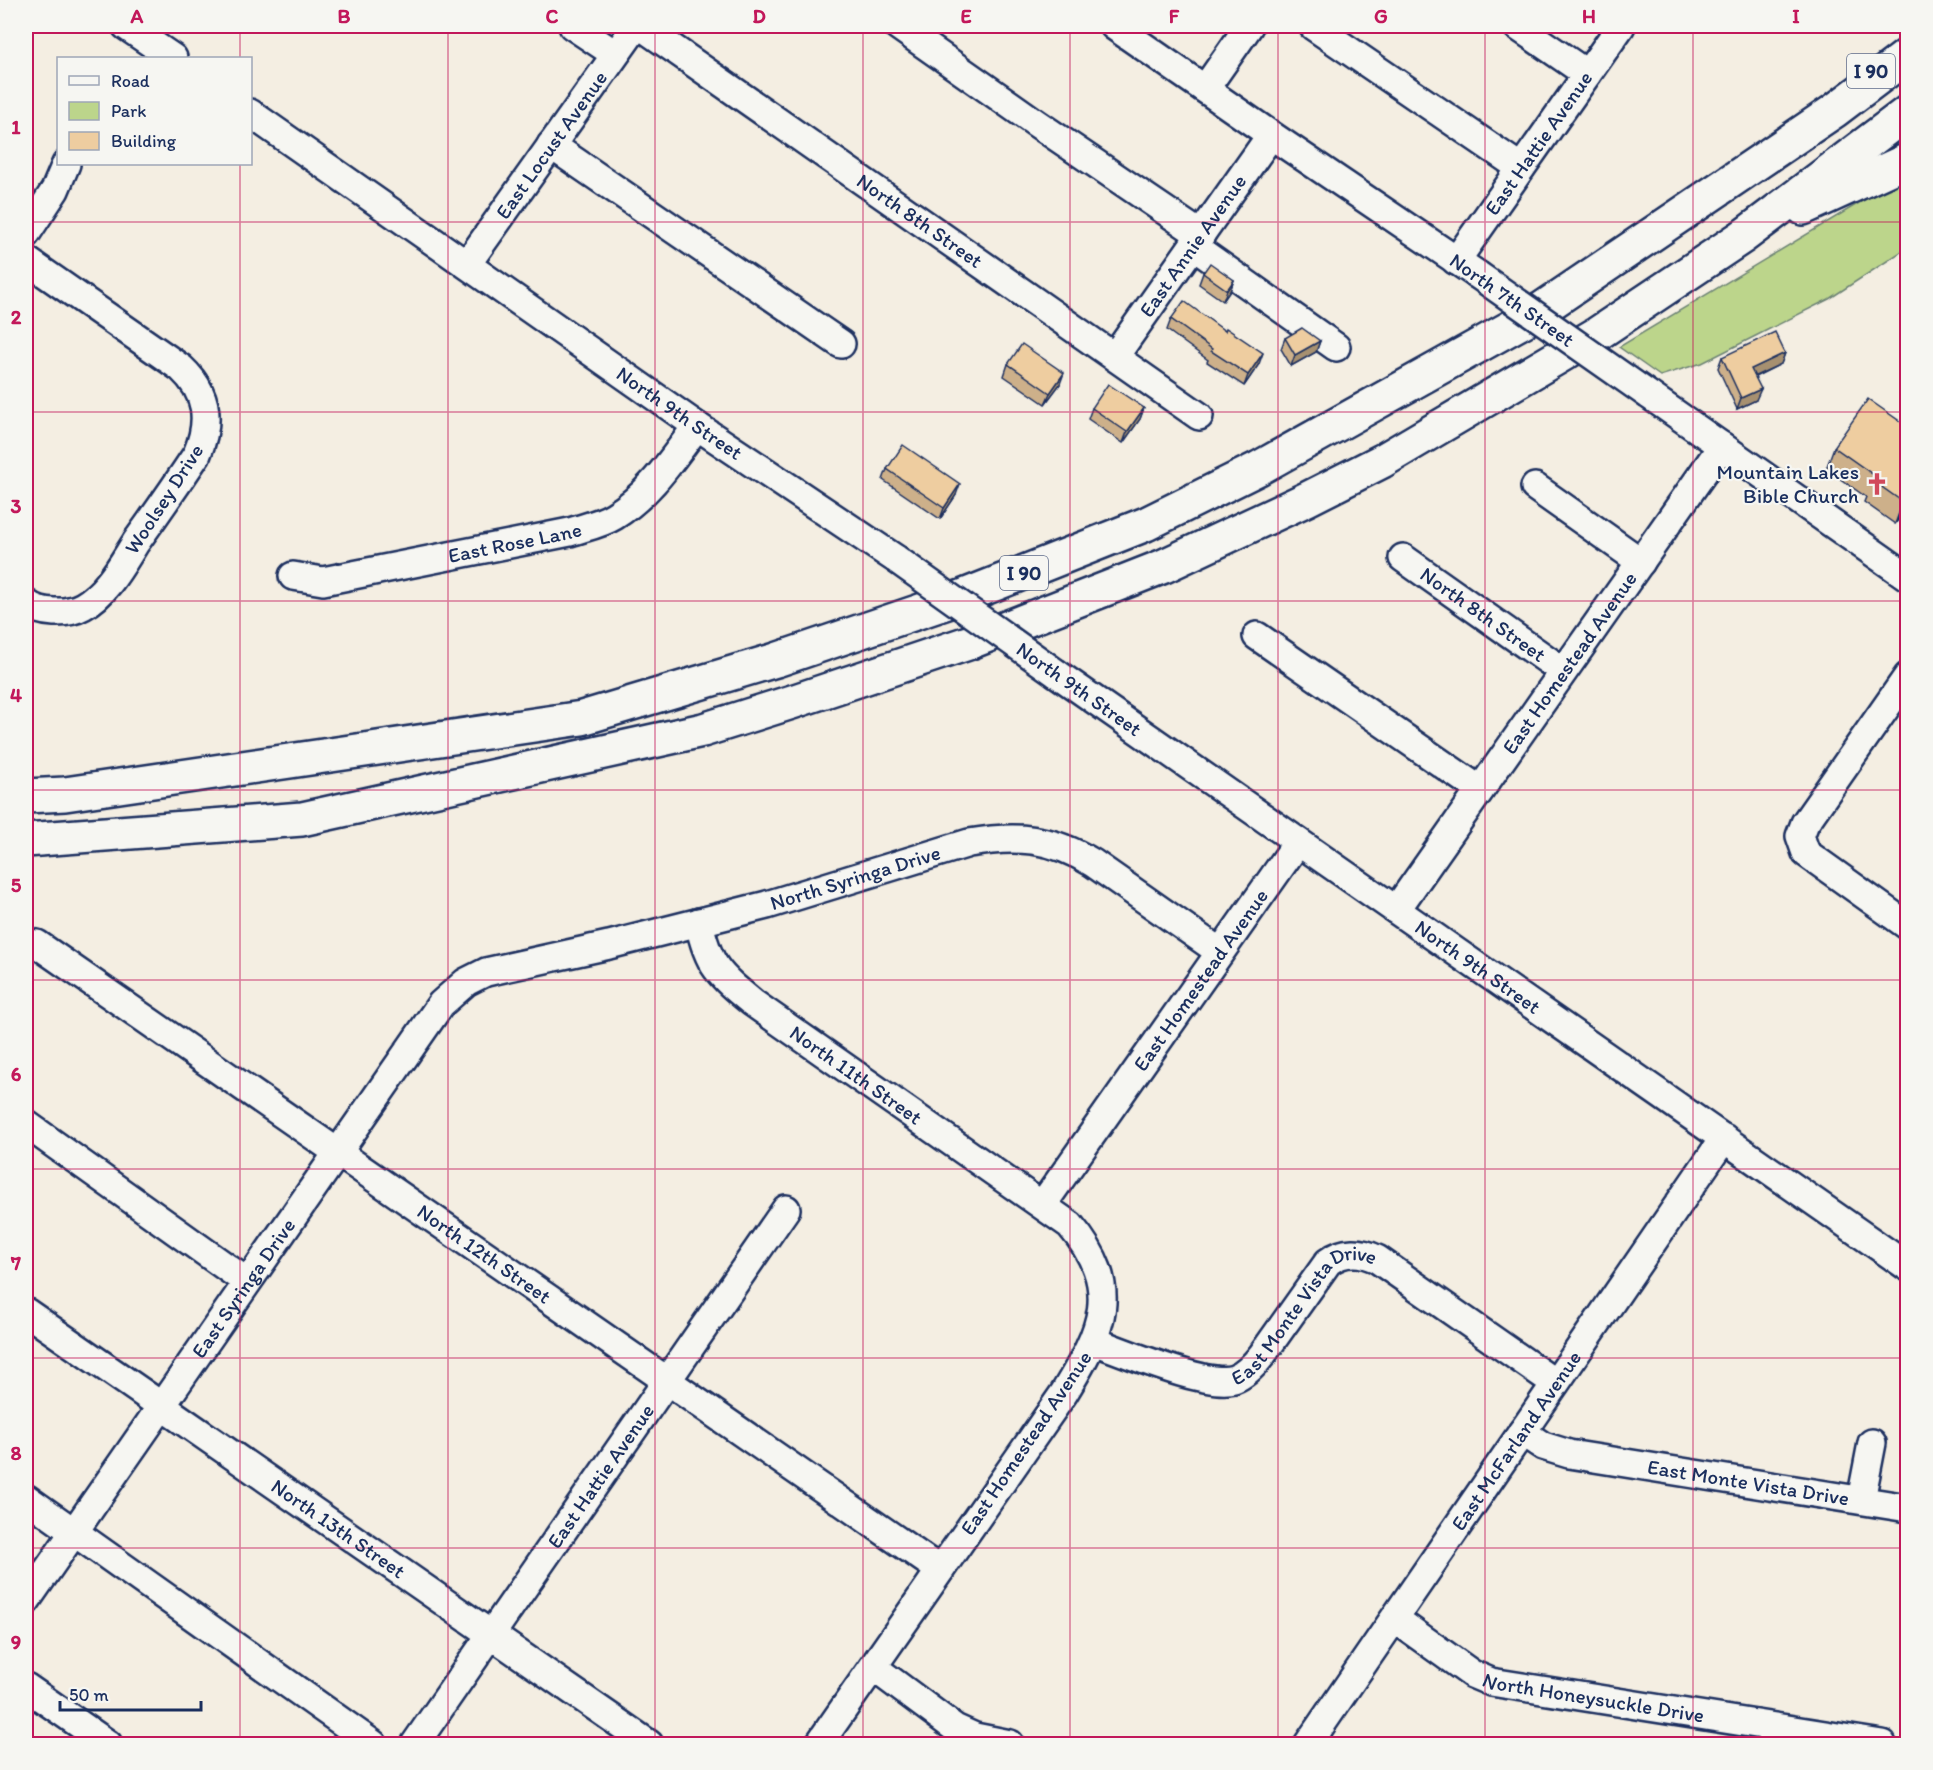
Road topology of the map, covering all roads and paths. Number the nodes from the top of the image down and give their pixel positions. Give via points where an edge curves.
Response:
1 (126, 26) edge
2 (573, 26) edge
3 (636, 26) edge
4 (641, 26) edge
5 (898, 26) edge
6 (1114, 26) edge
7 (1249, 26) edge
8 (1313, 26) edge
9 (1517, 26) edge
10 (1621, 26) edge
11 (1908, 31) edge
12 (145, 51) edge
13 (615, 54) junction
14 (1908, 55) edge
15 (169, 57) edge
16 (1587, 74) junction
17 (1205, 89) junction
18 (1834, 111) junction
19 (1908, 112) edge
20 (252, 114) edge
21 (1271, 135) junction
22 (551, 145) junction
23 (1908, 160) edge
24 (66, 165) edge
25 (1521, 168) junction
26 (26, 234) edge
27 (1742, 237) junction
28 (1197, 240) junction
29 (26, 260) edge
30 (467, 264) junction
31 (1467, 268) junction
32 (841, 344) dead end
33 (1336, 347) dead end
34 (1115, 356) junction
35 (1199, 416) dead end
36 (697, 426) junction
37 (1722, 446) junction
38 (1535, 487) dead end
39 (1403, 558) dead end
40 (1641, 562) junction
41 (293, 576) dead end
42 (1908, 577) edge
43 (26, 603) edge
44 (1257, 636) dead end
45 (1563, 671) junction
46 (1908, 676) edge
47 (1480, 790) junction
48 (26, 796) edge
49 (26, 840) edge
50 (1298, 842) junction
51 (1396, 910) junction
52 (699, 922) junction
53 (1908, 926) edge
54 (26, 943) edge
55 (1220, 952) junction
56 (466, 982) joint
57 (26, 1124) edge
58 (1724, 1138) junction
59 (338, 1152) junction
60 (1043, 1204) junction
61 (786, 1209) dead end
62 (1908, 1267) edge
63 (247, 1281) junction
64 (26, 1312) edge
65 (1093, 1341) junction
66 (668, 1382) junction
67 (1555, 1383) junction
68 (161, 1406) junction
69 (1522, 1432) junction
70 (1872, 1443) dead end
71 (26, 1498) edge
72 (1861, 1500) junction
73 (1908, 1508) edge
74 (73, 1532) junction
75 (940, 1570) junction
76 (26, 1601) edge
77 (1395, 1618) junction
78 (491, 1635) junction
79 (873, 1666) junction
80 (26, 1687) edge
81 (974, 1741) edge
82 (108, 1744) edge
83 (373, 1744) edge
84 (415, 1744) edge
85 (649, 1744) edge
86 (819, 1744) edge
87 (1010, 1744) edge
88 (1308, 1744) edge
89 (1882, 1744) edge

1 - 12 street
2 - 13 street
3 - 13 street, East Locust Avenue
4 - 34 street, North 8th Street
5 - 28 street
6 - 17 street, North 7th Street
7 - 17 street
8 - 25 street
9 - 16 street
10 - 16 street, East Hattie Avenue
11 - 18 highway, I 90
12 - 15 street
13 - 22 street, East Locust Avenue
14 - 18 highway, I 90
16 - 25 street, East Hattie Avenue
17 - 21 street, North 7th Street
18 - 48 highway, I 90 via 1530,317 1259,468 1146,524 959,598 776,660 582,718 77,792
19 - 27 highway, I 90
20 - 30 street, North 9th Street
21 - 28 street, East Annie Avenue
21 - 31 street, North 7th Street
22 - 30 street, East Locust Avenue
22 - 32 street
23 - 27 highway
24 - 26 street via 56,190
25 - 31 street, East Hattie Avenue
27 - 49 highway, I 90 via 1597,334 1382,461 1164,566 968,643 703,730 302,819
28 - 33 street
28 - 34 street, East Annie Avenue
29 - 43 street, Woolsey Drive via 181,368 198,389 206,423 197,454 96,597 81,607 56,612
30 - 36 street, North 9th Street
31 - 37 street, North 7th Street, bridge
34 - 35 street, North 8th Street
36 - 41 street, East Rose Lane via 645,492 599,523 323,581
36 - 50 street, North 9th Street, bridge via 896,559
37 - 40 street, East Homestead Avenue
37 - 42 street, North 7th Street
38 - 40 street
39 - 45 street, North 8th Street
40 - 45 street, East Homestead Avenue
44 - 47 street
45 - 47 street, East Homestead Avenue
46 - 53 street via 1805,823 1800,836 1806,853
47 - 51 street, East Homestead Avenue
50 - 51 street, North 9th Street
50 - 55 street, East Homestead Avenue
51 - 58 street, North 9th Street
52 - 55 street, North Syringa Drive via 969,843 1020,838 1043,841 1093,862
52 - 56 street, North Syringa Drive via 486,972
52 - 60 street, North 11th Street via 715,968 753,1003
54 - 59 street, North 12th Street via 37,944
55 - 60 street, East Homestead Avenue
56 - 59 street, East Syringa Drive via 441,1004
57 - 63 street
58 - 62 street, North 9th Street
58 - 67 street, East McFarland Avenue
59 - 63 street, East Syringa Drive
59 - 66 street, North 12th Street
60 - 65 street, East Homestead Avenue via 1070,1225 1092,1254 1103,1291
61 - 66 street, East Hattie Avenue
63 - 68 street, East Syringa Drive
64 - 68 street, North 13th Street
65 - 67 street, East Monte Vista Drive via 1204,1378 1223,1382 1236,1379 1262,1355 1328,1262 1355,1252 1377,1259
65 - 75 street, East Homestead Avenue via 1064,1393
66 - 75 street, North 12th Street
66 - 78 street, East Hattie Avenue
67 - 69 street, East McFarland Avenue
68 - 74 street, East Syringa Drive
68 - 78 street, North 13th Street
69 - 72 street, East Monte Vista Drive via 1543,1446 1569,1454
69 - 77 street, East McFarland Avenue
70 - 72 street
71 - 74 street
72 - 73 street, East Monte Vista Drive
74 - 76 street, East Syringa Drive
74 - 83 street
75 - 79 street, East Homestead Avenue
77 - 88 street, East McFarland Avenue
77 - 89 street, North Honeysuckle Drive via 1472,1674 1491,1682
78 - 84 street, East Hattie Avenue
78 - 85 street, North 13th Street
79 - 81 street
79 - 86 street, East Homestead Avenue
80 - 82 street
81 - 87 street

